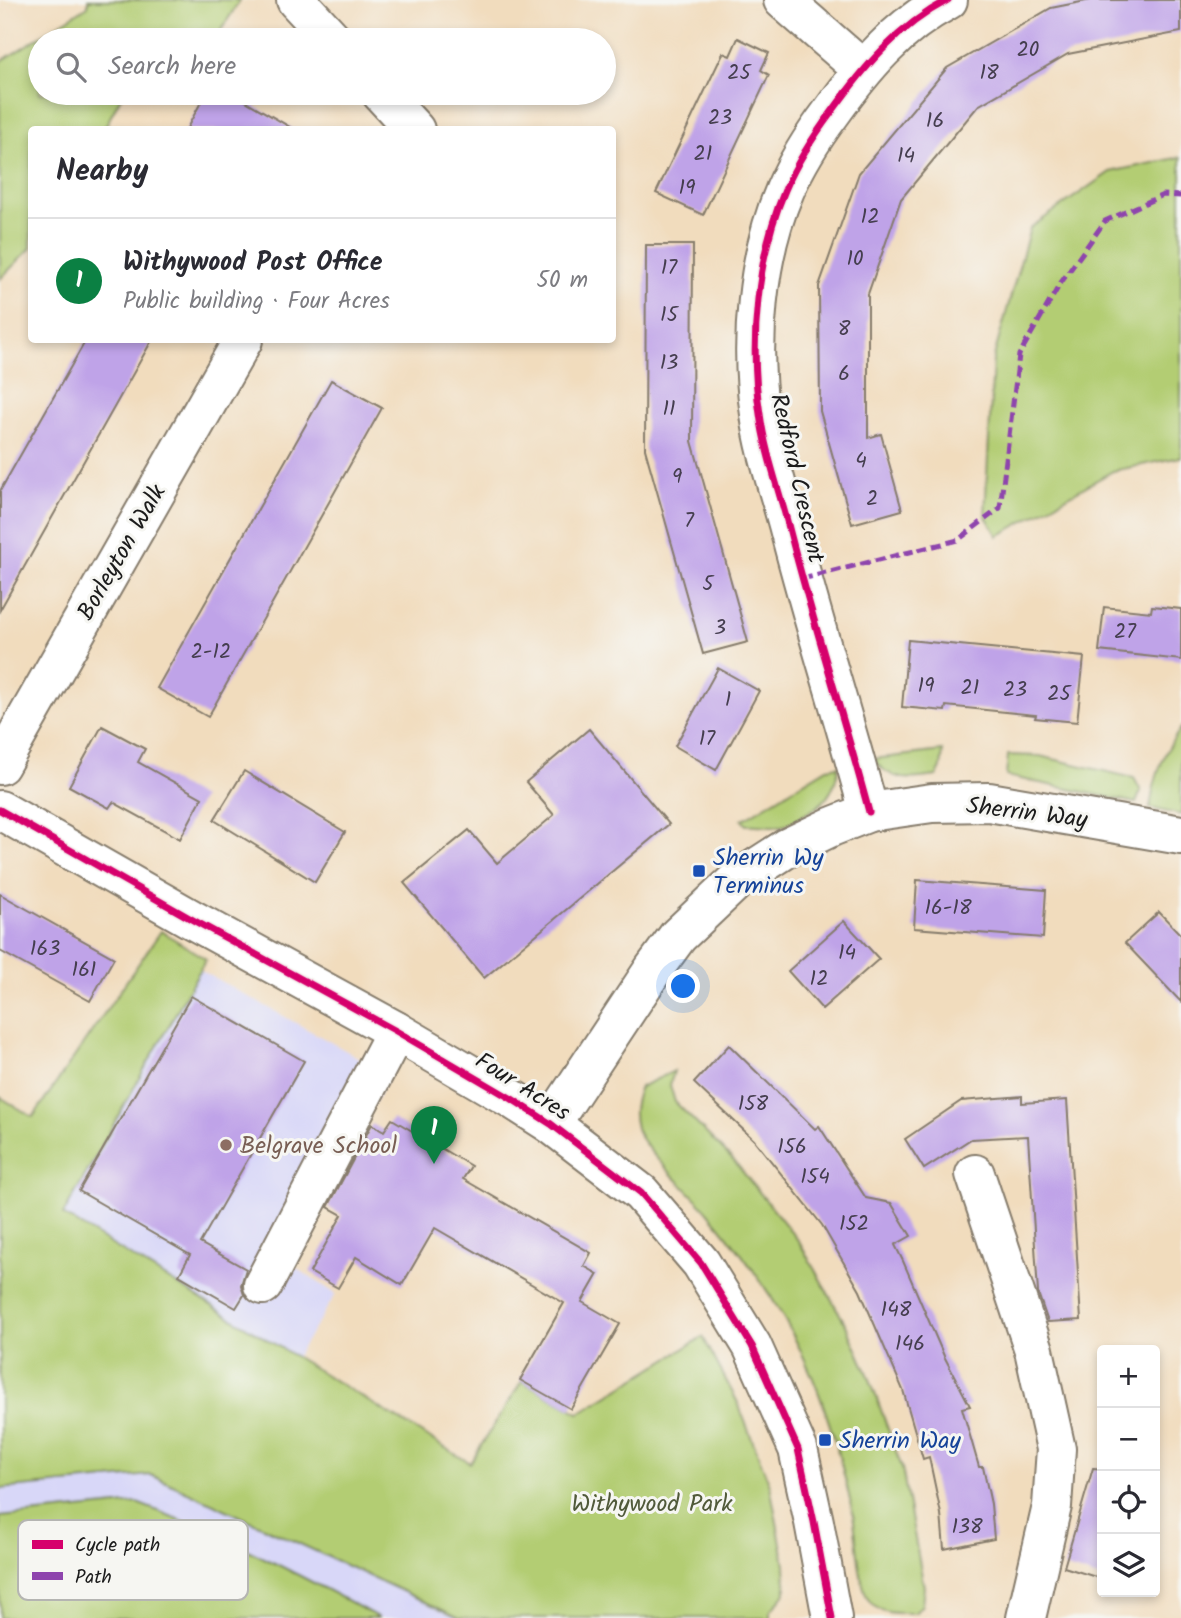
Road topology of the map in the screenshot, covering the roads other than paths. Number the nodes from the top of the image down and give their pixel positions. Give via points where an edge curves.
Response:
1 (296, 0) edge
2 (783, 0) edge
3 (948, 0) edge
4 (322, 28) edge
5 (862, 69) junction
6 (393, 105) edge
7 (411, 126) edge
8 (241, 343) edge
9 (0, 765) edge
10 (0, 810) edge
11 (869, 812) junction
12 (1181, 835) edge
13 (396, 1031) junction
14 (551, 1124) junction
15 (975, 1174) dead end
16 (263, 1285) dead end
17 (832, 1618) edge
18 (1026, 1618) edge

1 - 4 street
2 - 5 street
3 - 5 street, Redford Crescent via 898,33
5 - 11 street, Redford Crescent via 809,142 785,190 765,248 755,353 760,415
6 - 7 street
8 - 9 street, Borleyton Walk
10 - 13 street, Four Acres
11 - 12 street, Sherrin Way via 932,803 989,802
11 - 14 street, Sherrin Way via 787,848 736,881 706,908 653,970
13 - 14 street, Four Acres
13 - 16 street
14 - 17 street, Four Acres via 641,1193 701,1263 752,1346 798,1449
15 - 18 street via 1034,1350 1056,1449 1052,1506

